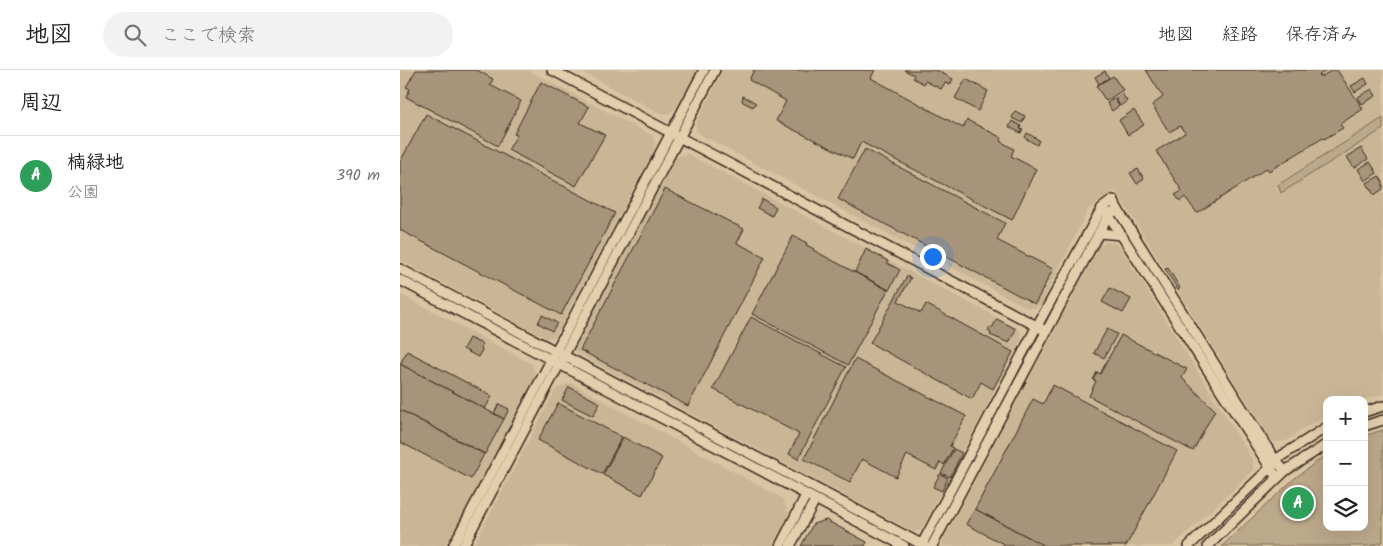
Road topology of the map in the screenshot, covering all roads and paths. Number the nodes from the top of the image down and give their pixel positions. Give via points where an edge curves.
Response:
1 (552, 70) edge
2 (704, 70) edge
3 (715, 70) edge
4 (671, 132) junction
5 (680, 137) junction
6 (1105, 211) junction
7 (1099, 233) junction
8 (1122, 235) junction
9 (400, 269) edge
10 (400, 280) edge
11 (1037, 326) junction
12 (1046, 331) junction
13 (557, 358) junction
14 (1383, 406) edge
15 (1368, 411) edge
16 (1383, 420) edge
17 (1368, 425) edge
18 (1323, 430) edge
19 (1323, 447) edge
20 (1272, 464) junction
21 (1285, 471) junction
22 (1278, 478) junction
23 (810, 498) junction
24 (922, 545) edge
25 (452, 546) edge
26 (463, 546) edge
27 (780, 546) edge
28 (790, 546) edge
29 (904, 546) edge
30 (932, 546) edge
31 (1188, 546) edge
32 (1208, 546) edge

1 - 4 street
2 - 4 street
3 - 5 street
4 - 5 street
4 - 13 street
5 - 11 street
5 - 13 street
6 - 7 street
6 - 8 street
6 - 11 street
6 - 20 street via 1113,200
7 - 8 street
7 - 12 street
8 - 20 street
9 - 13 street
10 - 13 street
11 - 12 street
11 - 24 street
12 - 30 street
13 - 23 street
13 - 24 street
13 - 25 street
13 - 26 street
14 - 15 street
16 - 17 street
18 - 20 street
19 - 21 street
20 - 21 street
20 - 22 street
20 - 31 street
21 - 22 street
22 - 32 street
23 - 27 street
23 - 28 street
23 - 29 street

